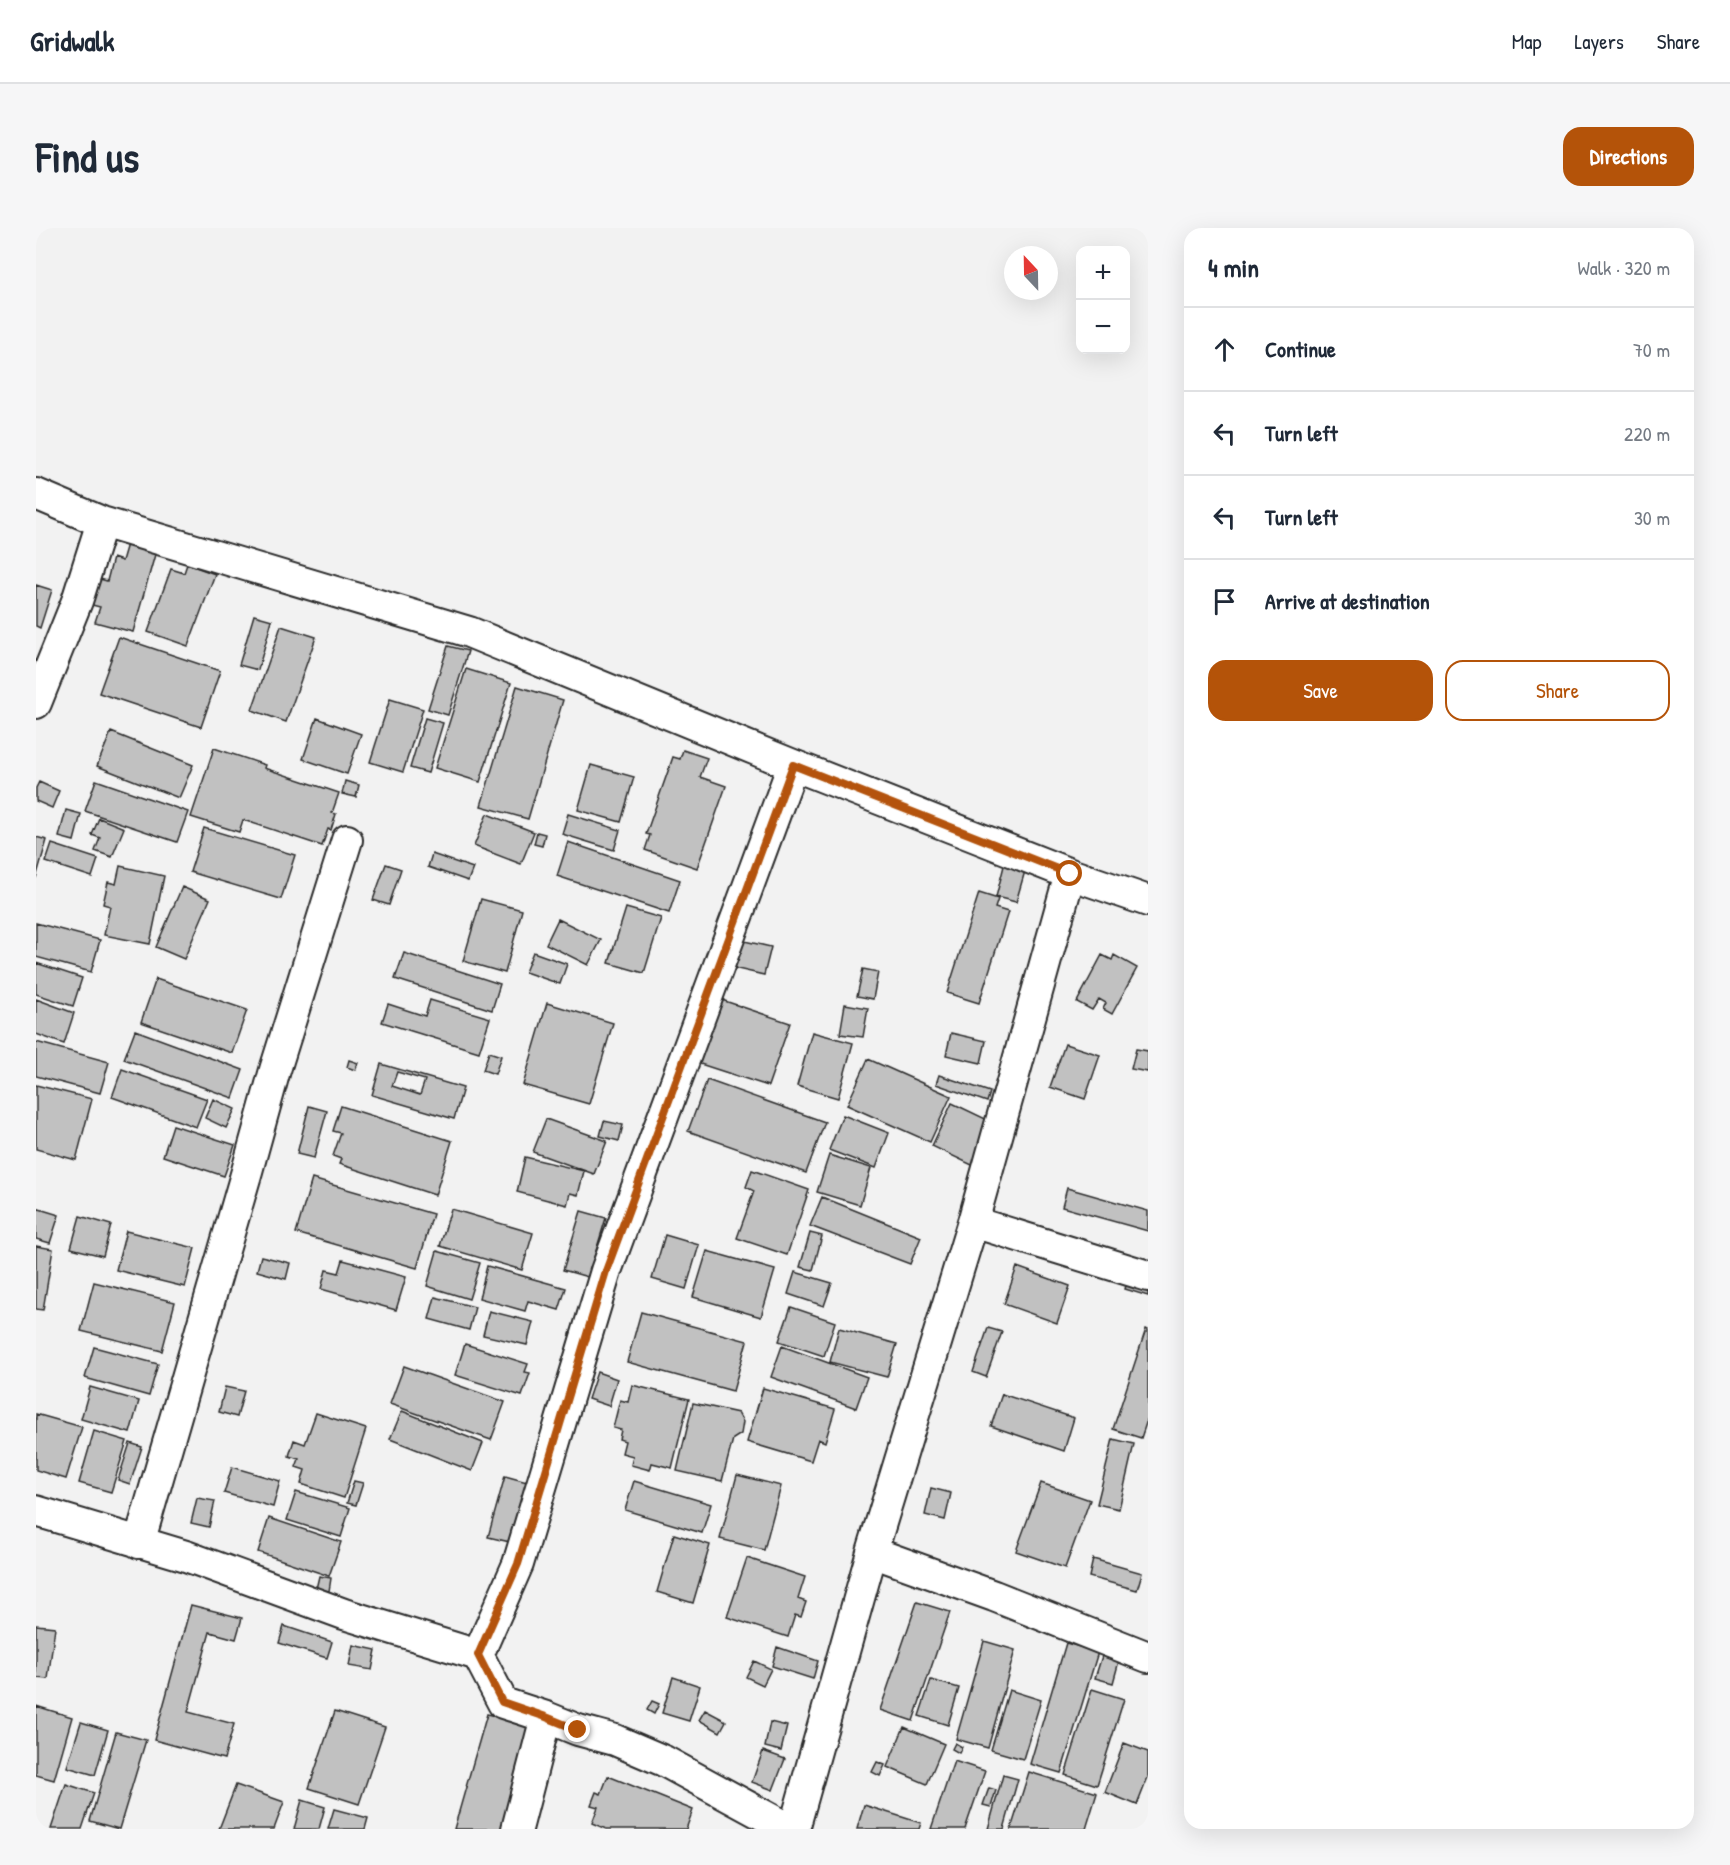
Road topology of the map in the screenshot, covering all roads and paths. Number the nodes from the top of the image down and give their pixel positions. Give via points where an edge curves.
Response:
1 (36, 494) edge
2 (102, 522) junction
3 (36, 703) edge
4 (793, 765) junction
5 (347, 840) dead end
6 (1070, 874) junction
7 (1148, 901) edge
8 (973, 1222) junction
9 (1148, 1276) edge
10 (36, 1511) edge
11 (139, 1543) junction
12 (872, 1552) junction
13 (478, 1655) junction
14 (1148, 1658) edge
15 (546, 1717) junction
16 (517, 1829) edge
17 (789, 1829) edge
18 (794, 1829) edge

1 - 2 street
2 - 3 street via 77,601
2 - 4 street via 469,632
4 - 6 street
4 - 13 street via 606,1271 518,1564
5 - 11 street via 275,1070
6 - 7 street
6 - 8 street
8 - 9 street
8 - 12 street
10 - 11 street
11 - 13 street via 186,1556 344,1614
12 - 14 street
12 - 18 street
13 - 15 street via 502,1702
15 - 16 street
15 - 17 street via 664,1761

